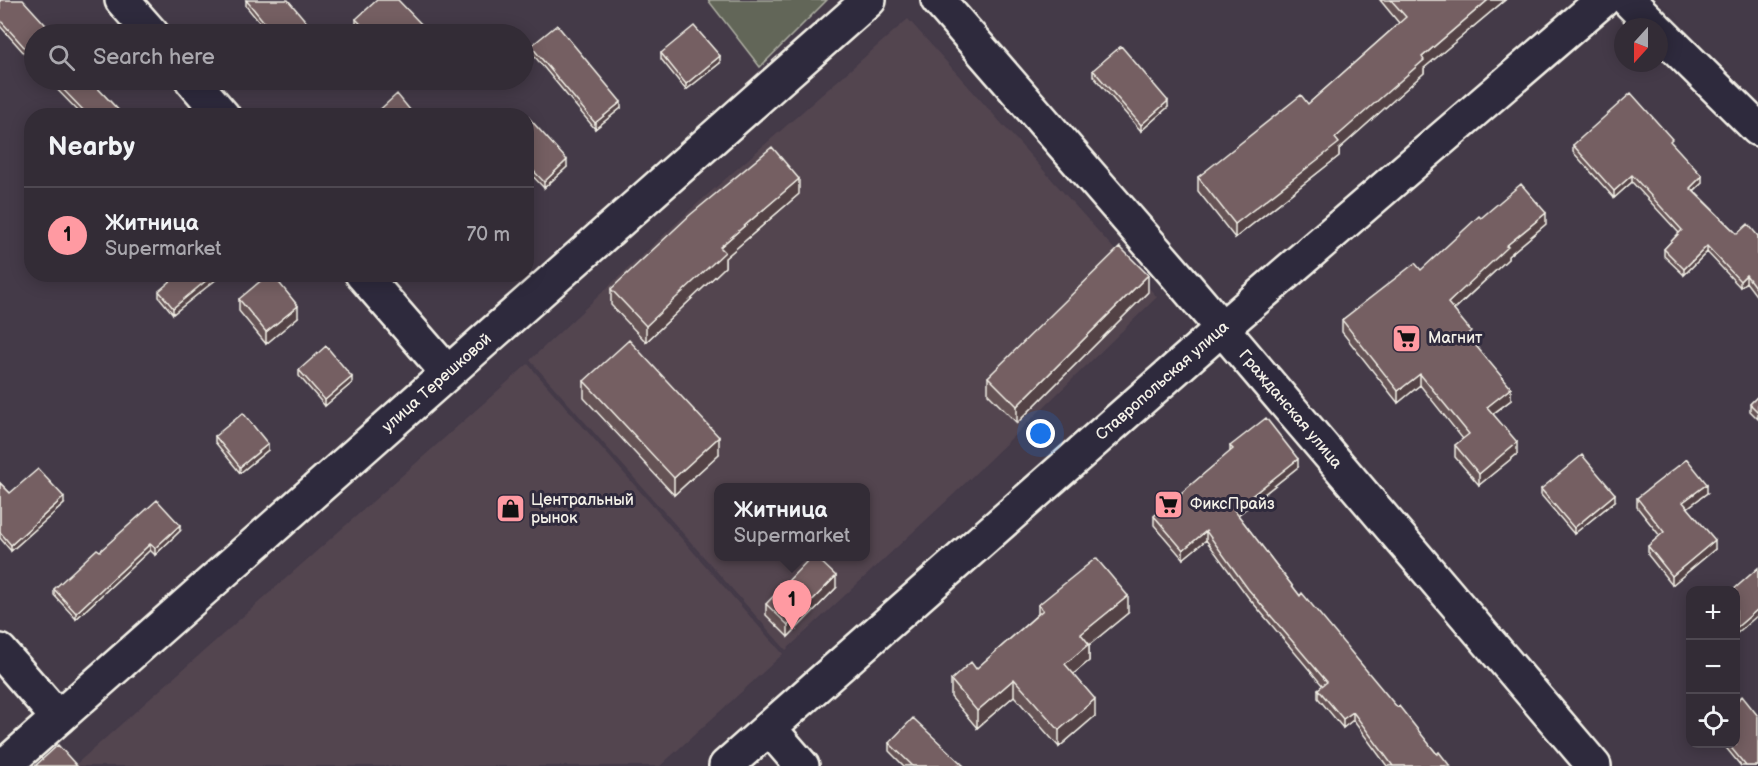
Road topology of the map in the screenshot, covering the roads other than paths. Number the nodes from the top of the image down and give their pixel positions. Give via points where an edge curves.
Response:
1 (122, 0) edge
2 (869, 0) edge
3 (938, 0) edge
4 (1603, 0) edge
5 (1628, 0) edge
6 (1646, 18) edge
7 (143, 24) edge
8 (1668, 40) edge
9 (201, 90) edge
10 (216, 108) edge
11 (1758, 129) edge
12 (369, 282) edge
13 (1221, 329) junction
14 (447, 372) junction
15 (0, 651) edge
16 (58, 718) junction
17 (769, 728) junction
18 (4, 766) edge
19 (726, 766) edge
20 (802, 766) edge
21 (1594, 766) edge

1 - 7 street
2 - 14 street, улица Терешковой
3 - 13 street, Гражданская улица
4 - 13 street, Ставропольская улица
5 - 6 street
8 - 11 street
9 - 10 street
12 - 14 street
13 - 17 street, Ставропольская улица
13 - 21 street, Гражданская улица
14 - 16 street, улица Терешковой
15 - 16 street
16 - 18 street, улица Терешковой
17 - 19 street, Ставропольская улица
17 - 20 street

